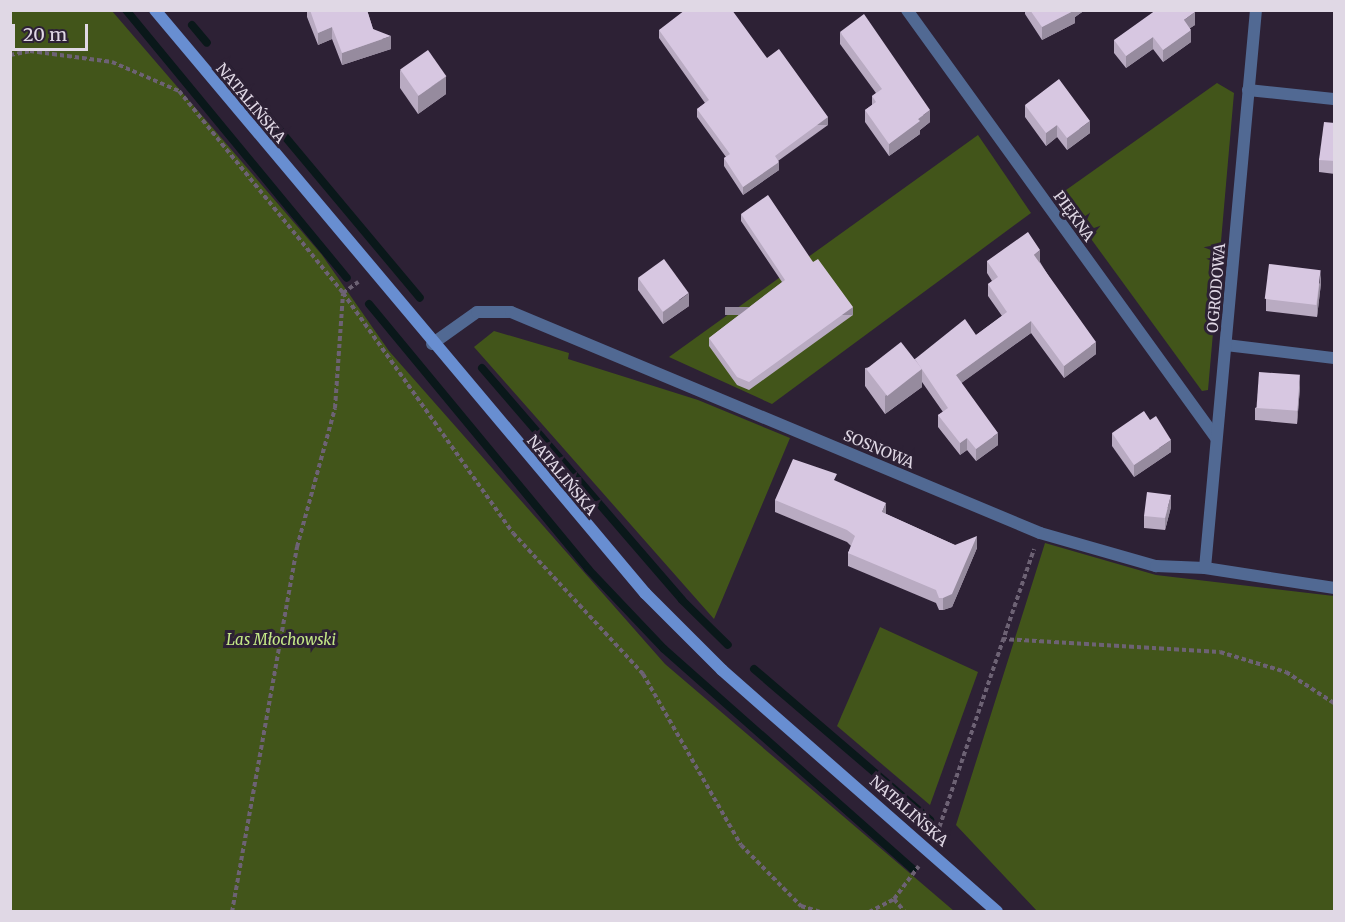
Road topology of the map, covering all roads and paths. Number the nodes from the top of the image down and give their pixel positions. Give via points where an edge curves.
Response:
1 (155, 10) edge
2 (907, 10) edge
3 (1256, 10) edge
4 (10, 55) edge
5 (1248, 90) junction
6 (1335, 99) edge
7 (343, 292) junction
8 (432, 344) junction
9 (1226, 345) junction
10 (1335, 358) edge
11 (1216, 438) junction
12 (1040, 533) junction
13 (1205, 568) junction
14 (1335, 588) edge
15 (1002, 639) junction
16 (1335, 703) edge
17 (931, 850) junction
18 (894, 899) junction
19 (232, 912) edge
20 (821, 912) edge
21 (869, 912) edge
22 (905, 912) edge
23 (997, 912) edge

1 - 8 main road, NATALIŃSKA
2 - 11 street, PIĘKNA
3 - 5 street, OGRODOWA
4 - 7 path via 30,51 112,62 179,91
5 - 6 street
5 - 9 street, OGRODOWA
7 - 19 path via 335,408 297,547
7 - 20 path via 513,533 643,674 741,845 801,906
8 - 12 street, SOSNOWA via 477,312 511,312
8 - 17 main road, NATALIŃSKA via 653,601 722,670
9 - 10 street
9 - 11 street, OGRODOWA
11 - 13 street, OGRODOWA
12 - 13 street, SOSNOWA via 1156,567
12 - 15 path
13 - 14 street, SOSNOWA
15 - 16 path via 1221,652 1286,672
15 - 17 path
17 - 18 path
17 - 23 main road, NATALIŃSKA
18 - 21 path
18 - 22 path

